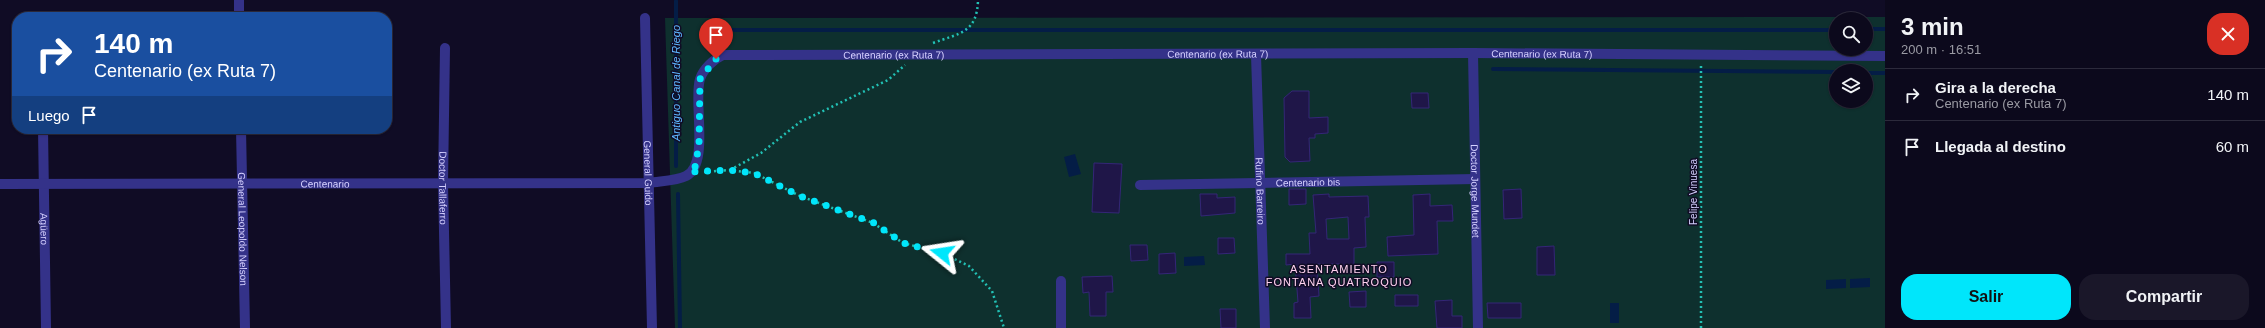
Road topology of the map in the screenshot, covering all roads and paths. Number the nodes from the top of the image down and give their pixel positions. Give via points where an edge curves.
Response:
1 (239, 0) edge
2 (978, 0) edge
3 (239, 12) edge
4 (645, 18) dead end
5 (445, 48) dead end
6 (1473, 53) junction
7 (916, 55) junction
8 (1256, 55) junction
9 (1701, 55) junction
10 (1885, 56) edge
11 (43, 134) edge
12 (241, 134) edge
13 (729, 170) junction
14 (690, 172) junction
15 (1475, 179) junction
16 (1261, 181) junction
17 (242, 183) junction
18 (443, 183) junction
19 (649, 183) junction
20 (0, 184) edge
21 (44, 184) junction
22 (1140, 185) dead end
23 (1060, 281) dead end
24 (46, 328) edge
25 (245, 328) edge
26 (446, 328) edge
27 (652, 328) edge
28 (1004, 328) edge
29 (1061, 328) edge
30 (1265, 328) edge
31 (1478, 328) edge
32 (1701, 328) edge

1 - 3 street
2 - 7 path via 976,18 967,30 926,46
4 - 19 street, General Guido
5 - 18 street, Doctor Tallaferro
6 - 8 street, Centenario (ex Ruta 7)
6 - 9 street, Centenario (ex Ruta 7)
6 - 15 street, Doctor Jorge Mundet
7 - 8 street, Centenario (ex Ruta 7)
7 - 13 path via 888,80 800,122 761,153
7 - 14 street, Centenario (ex Ruta 7) via 723,55 716,59 700,79 699,145 695,167
8 - 16 street, Rufino Barreiro
9 - 10 street, Centenario (ex Ruta 7)
9 - 32 path, Felipe Vinuesa
11 - 21 street, Agüero
12 - 17 street, General Leopoldo Nelson
13 - 14 path
13 - 28 path via 754,173 800,196 874,223 903,243 942,253 969,266 992,291
14 - 19 street via 685,176
15 - 16 street, Centenario bis
15 - 31 street, Doctor Jorge Mundet
16 - 22 street, Centenario bis
16 - 30 street, Rufino Barreiro
17 - 18 street, Centenario
17 - 21 street, Centenario
17 - 25 street, General Leopoldo Nelson
18 - 19 street, Centenario
18 - 26 street, Doctor Tallaferro
19 - 27 street, General Guido
20 - 21 street, Centenario
21 - 24 street, Agüero
23 - 29 street

